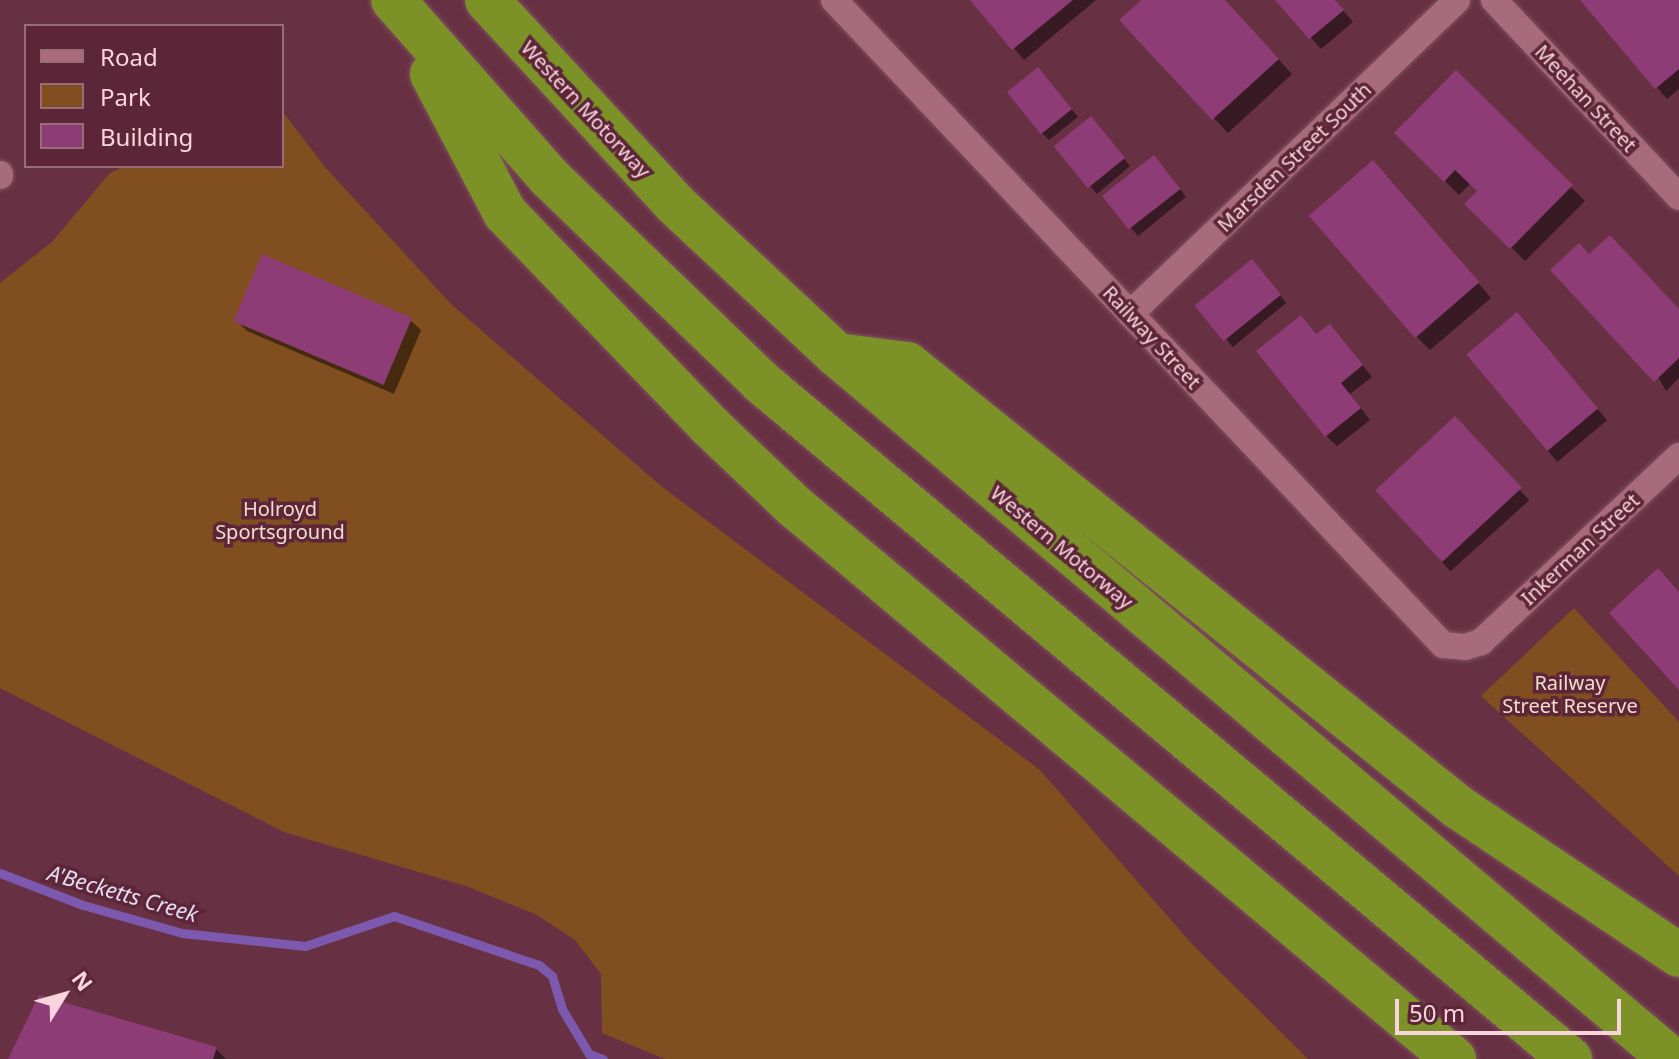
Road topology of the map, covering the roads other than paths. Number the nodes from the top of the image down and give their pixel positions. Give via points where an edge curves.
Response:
1 (487, 0) edge
2 (834, 0) edge
3 (1457, 0) edge
4 (1494, 0) edge
5 (394, 2) edge
6 (1679, 197) edge
7 (1130, 314) junction
8 (837, 355) junction
9 (1679, 456) edge
10 (1481, 642) joint
11 (1679, 955) edge
12 (1454, 1059) edge
13 (1570, 1059) edge
14 (1671, 1059) edge

1 - 8 highway, Western Motorway via 674,203
2 - 7 street, Railway Street
3 - 7 street, Marsden Street South
4 - 6 street, Meehan Street
5 - 12 highway via 505,213 608,325 794,506
5 - 13 highway via 549,177 761,382
7 - 10 street, Railway Street via 1434,637 1455,647
8 - 11 highway via 907,364 1458,807
8 - 14 highway, Western Motorway
9 - 10 street, Inkerman Street

